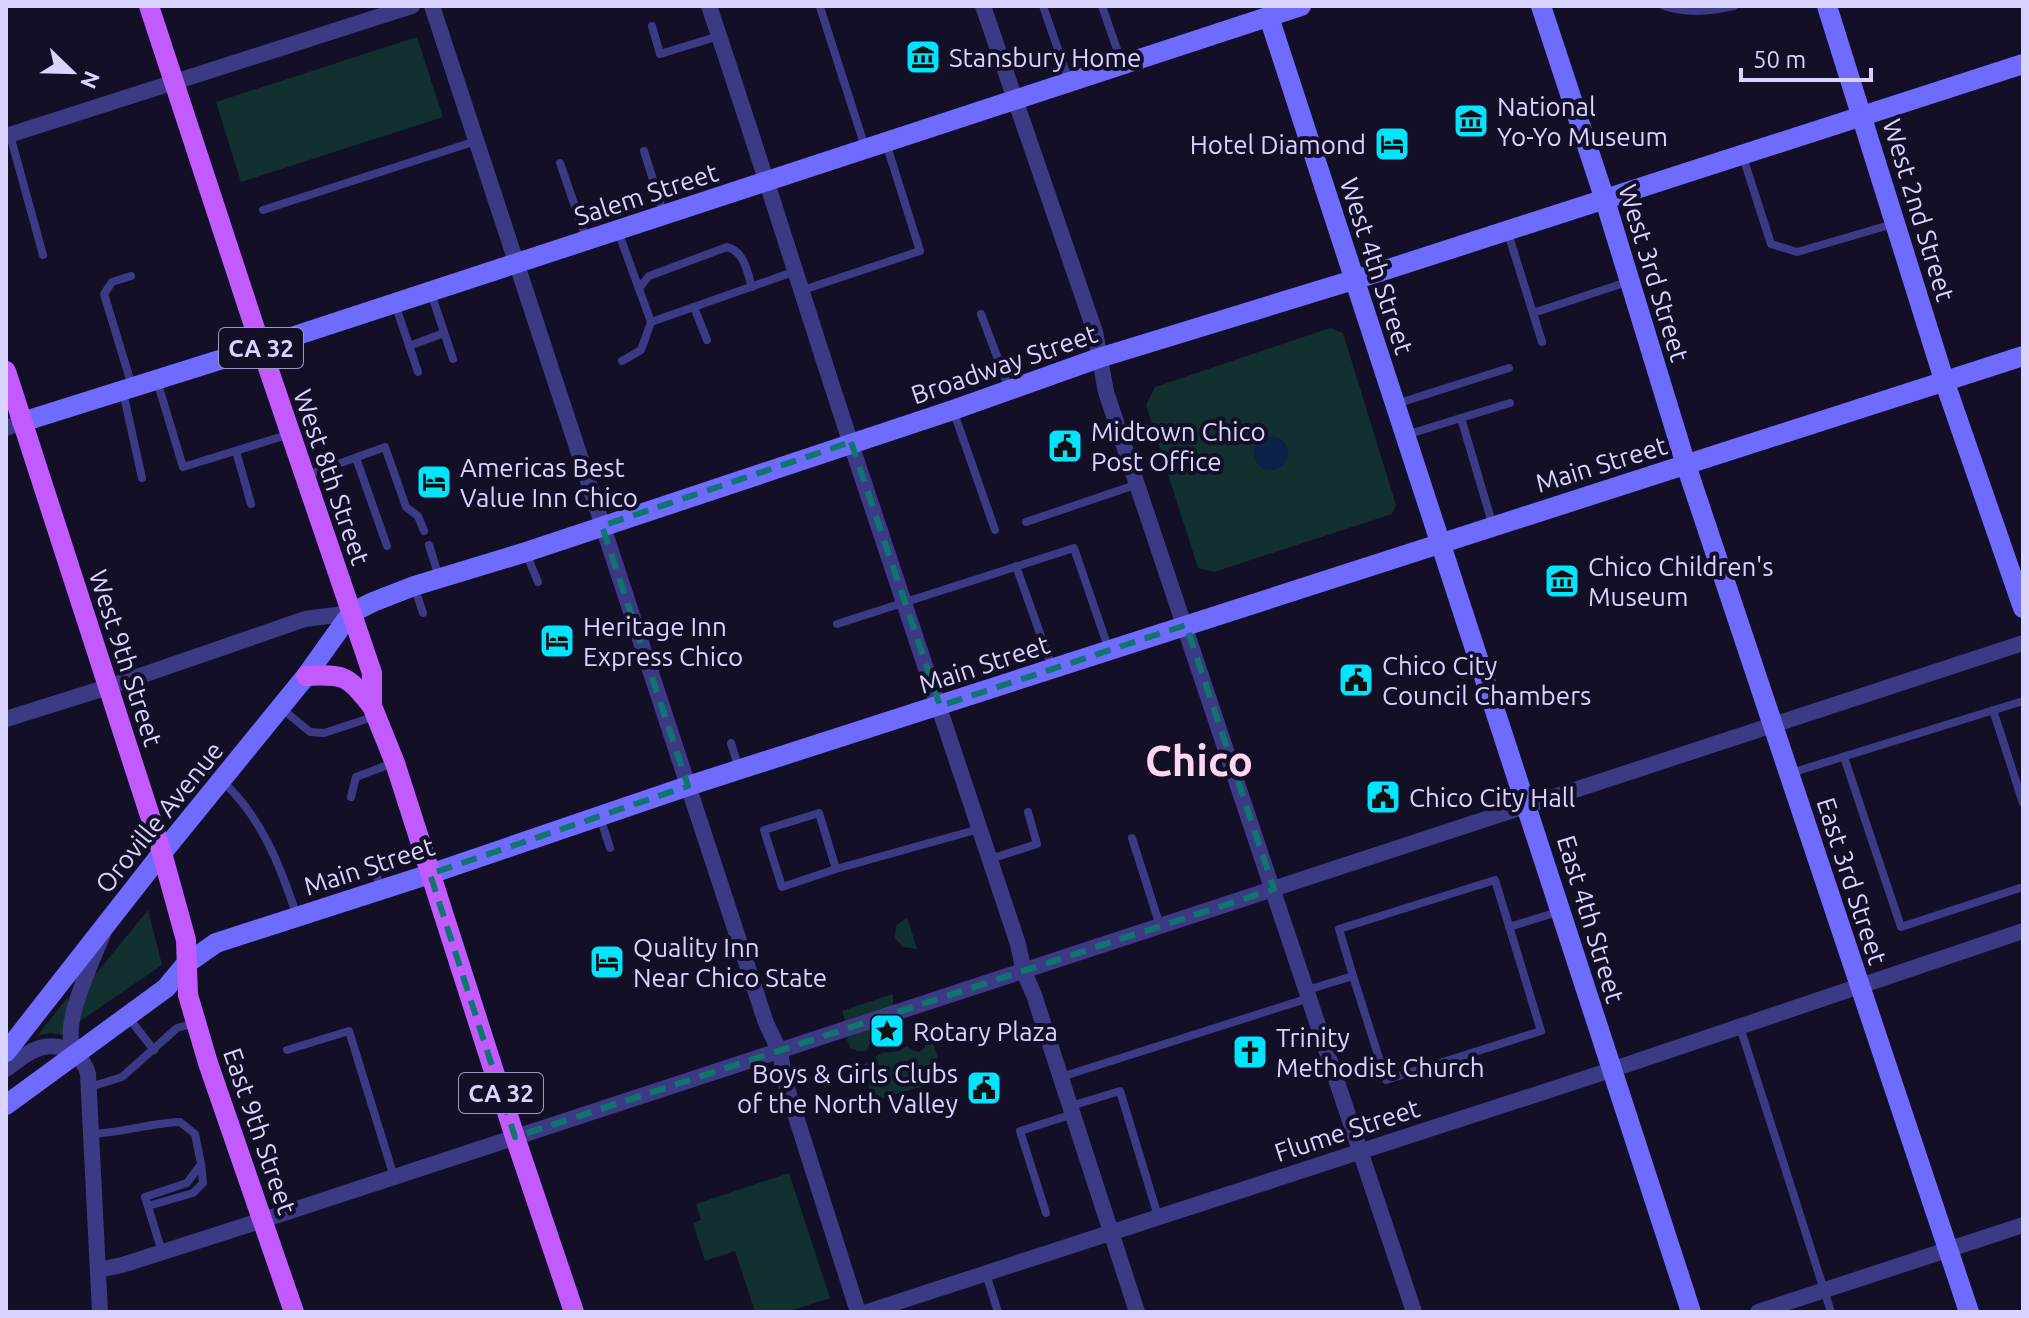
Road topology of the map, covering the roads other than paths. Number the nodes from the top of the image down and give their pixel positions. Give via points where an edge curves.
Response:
1 (149, 6) edge
2 (412, 6) edge
3 (432, 6) edge
4 (709, 6) edge
5 (983, 6) edge
6 (1043, 6) edge
7 (1102, 6) edge
8 (1301, 6) edge
9 (1541, 6) edge
10 (1664, 6) edge
11 (1734, 6) edge
12 (1827, 6) edge
13 (820, 7) edge
14 (1701, 9) edge
15 (1267, 11) edge
16 (652, 26) dead end
17 (719, 36) junction
18 (2023, 64) edge
19 (1122, 65) junction
20 (174, 82) junction
21 (1069, 82) junction
22 (1013, 101) junction
23 (1863, 115) junction
24 (8, 135) edge
25 (476, 141) junction
26 (876, 146) junction
27 (644, 151) dead end
28 (1742, 153) junction
29 (560, 163) dead end
30 (768, 181) junction
31 (1604, 197) junction
32 (263, 210) dead end
33 (664, 215) junction
34 (1896, 223) junction
35 (1507, 229) junction
36 (618, 230) junction
37 (586, 241) junction
38 (43, 255) dead end
39 (516, 264) junction
40 (797, 271) junction
41 (131, 276) dead end
42 (1354, 279) junction
43 (1630, 281) junction
44 (752, 287) junction
45 (639, 288) junction
46 (803, 290) junction
47 (430, 292) junction
48 (395, 304) junction
49 (694, 307) junction
50 (1533, 313) junction
51 (981, 314) dead end
52 (651, 322) junction
53 (444, 333) junction
54 (707, 340) dead end
55 (1542, 342) dead end
56 (409, 346) junction
57 (261, 347) junction
58 (2023, 356) edge
59 (1099, 358) junction
60 (453, 359) dead end
61 (622, 361) dead end
62 (1509, 368) dead end
63 (6, 371) edge
64 (418, 372) dead end
65 (157, 380) junction
66 (1945, 383) junction
67 (128, 389) junction
68 (1009, 390) junction
69 (1510, 403) dead end
70 (1395, 404) junction
71 (953, 410) junction
72 (1461, 418) junction
73 (14, 425) edge
74 (290, 434) junction
75 (1405, 435) junction
76 (851, 442) junction
77 (236, 451) junction
78 (356, 458) junction
79 (1686, 465) junction
80 (304, 476) junction
81 (142, 478) dead end
82 (1138, 484) junction
83 (251, 504) dead end
84 (1026, 522) dead end
85 (602, 526) junction
86 (1493, 526) junction
87 (995, 530) dead end
88 (424, 531) dead end
89 (1441, 542) junction
90 (429, 545) dead end
91 (387, 546) dead end
92 (526, 552) junction
93 (1016, 566) junction
94 (439, 578) junction
95 (538, 582) dead end
96 (414, 586) junction
97 (905, 602) junction
98 (2023, 608) edge
99 (351, 613) junction
100 (423, 613) dead end
101 (837, 624) dead end
102 (1186, 625) junction
103 (2023, 643) edge
104 (1109, 651) junction
105 (1053, 670) junction
106 (306, 676) junction
107 (108, 687) junction
108 (2023, 701) edge
109 (940, 706) junction
110 (280, 708) junction
111 (1993, 710) junction
112 (374, 711) junction
113 (6, 719) edge
114 (1774, 724) junction
115 (731, 743) dead end
116 (1844, 757) junction
117 (395, 763) junction
118 (739, 770) junction
119 (1790, 774) junction
120 (222, 780) junction
121 (688, 786) junction
122 (351, 797) dead end
123 (2023, 803) edge
124 (1528, 806) junction
125 (1028, 812) dead end
126 (600, 816) junction
127 (980, 829) junction
128 (1132, 838) dead end
129 (610, 848) dead end
130 (162, 853) junction
131 (371, 859) dead end
132 (990, 859) junction
133 (836, 869) junction
134 (430, 874) junction
135 (2023, 887) edge
136 (381, 889) junction
137 (1274, 889) junction
138 (1561, 910) junction
139 (297, 917) junction
140 (108, 922) junction
141 (1160, 926) junction
142 (1509, 927) junction
143 (2023, 931) edge
144 (186, 964) junction
145 (1024, 972) junction
146 (1353, 976) junction
147 (1859, 988) junction
148 (1308, 994) junction
149 (128, 1017) junction
150 (196, 1023) junction
151 (1740, 1027) junction
152 (154, 1050) junction
153 (287, 1050) dead end
154 (6, 1052) edge
155 (780, 1052) junction
156 (79, 1053) junction
157 (6, 1069) edge
158 (1611, 1070) junction
159 (1061, 1077) junction
160 (88, 1087) junction
161 (6, 1105) edge
162 (1071, 1110) junction
163 (91, 1134) junction
164 (515, 1137) junction
165 (1361, 1150) junction
166 (394, 1177) junction
167 (1046, 1213) dead end
168 (1159, 1217) junction
169 (263, 1220) junction
170 (2023, 1225) edge
171 (1111, 1233) junction
172 (1949, 1251) junction
173 (162, 1252) junction
174 (98, 1270) junction
175 (985, 1273) junction
176 (1824, 1291) junction
177 (100, 1312) edge
178 (294, 1312) edge
179 (574, 1312) edge
180 (858, 1312) edge
181 (867, 1312) edge
182 (998, 1312) edge
183 (1137, 1312) edge
184 (1414, 1312) edge
185 (1691, 1312) edge
186 (1758, 1312) edge
187 (1831, 1312) edge
188 (1969, 1312) edge

1 - 20 main road, West 8th Street / CA 32
2 - 20 street
3 - 25 street
4 - 17 street
5 - 22 street
6 - 21 lane
7 - 19 lane
8 - 15 street, Salem Street
9 - 31 street, West 3rd Street
10 - 14 lane
11 - 14 lane
12 - 23 street, West 2nd Street
13 - 26 lane
15 - 19 street, Salem Street
15 - 42 street, West 4th Street
16 - 17 lane via 660,54
17 - 30 street
18 - 23 street, Broadway Street
19 - 21 street, Salem Street
20 - 24 street
20 - 57 main road, West 8th Street / CA 32
21 - 22 street, Salem Street
22 - 26 street, Salem Street
22 - 59 street via 1095,332
23 - 28 street, Broadway Street
23 - 34 street, West 2nd Street
24 - 38 lane
25 - 32 lane
25 - 39 street
26 - 30 street, Salem Street
26 - 46 lane via 920,251
27 - 33 lane
28 - 31 street, Broadway Street
28 - 34 lane via 1771,244 1777,248 1797,252
29 - 37 lane
30 - 33 street, Salem Street
30 - 40 street
31 - 35 street, Broadway Street
31 - 43 street, West 3rd Street
33 - 36 street, Salem Street
34 - 66 street, West 2nd Street
35 - 42 street, Broadway Street
35 - 50 lane
36 - 37 street, Salem Street
36 - 45 lane
37 - 39 street, Salem Street
39 - 47 street, Salem Street
39 - 85 street
40 - 44 lane
40 - 46 street
41 - 67 lane via 112,282 104,294
42 - 59 street, Broadway Street
42 - 70 street, West 4th Street
43 - 50 lane
43 - 79 street, West 3rd Street
44 - 45 lane via 742,258 727,247 649,276
44 - 49 lane
45 - 52 lane
46 - 76 street
47 - 48 street, Salem Street
47 - 53 lane
48 - 56 lane
48 - 57 street, Salem Street
49 - 52 lane
49 - 54 lane
50 - 55 lane
51 - 68 lane
52 - 61 lane via 641,350
53 - 56 lane
53 - 60 lane
56 - 64 lane
57 - 65 street, Salem Street
57 - 74 main road, West 8th Street / CA 32
58 - 66 street, Main Street
59 - 68 street, Broadway Street
59 - 82 street
62 - 70 lane
63 - 73 main road, West 9th Street
65 - 67 street, Salem Street
65 - 77 lane via 183,467
66 - 79 street, Main Street
66 - 98 street, West 2nd Street
67 - 73 street, Salem Street
67 - 81 lane
68 - 71 street, Broadway Street
69 - 72 lane
70 - 75 street, West 4th Street
71 - 76 street, Broadway Street
71 - 87 lane
72 - 75 lane
72 - 86 lane
73 - 107 main road, West 9th Street
74 - 77 lane
74 - 80 main road, West 8th Street / CA 32
75 - 89 street, West 4th Street
76 - 85 street, Broadway Street
76 - 97 street
77 - 83 lane
78 - 80 lane
78 - 88 lane via 385,447 406,507 418,516
78 - 91 lane
79 - 86 street, Main Street
79 - 114 street, East 3rd Street
80 - 99 main road, West 8th Street / CA 32
82 - 84 lane
82 - 102 street
85 - 92 street, Broadway Street
85 - 121 street
86 - 89 street, Main Street
89 - 102 street, Main Street
89 - 124 street, East 4th Street
90 - 94 lane
92 - 94 street, Broadway Street
92 - 95 lane
93 - 97 lane
93 - 104 lane via 1074,548
93 - 105 lane
94 - 96 street, Broadway Street
96 - 99 street, Broadway Street
96 - 100 lane
97 - 101 lane
97 - 109 street
99 - 106 street, Oroville Avenue
99 - 107 street, Broadway Street via 305,619
99 - 112 main road, West 8th Street / CA 32 via 372,673
102 - 104 street, Main Street
102 - 137 street
103 - 114 street
104 - 105 street, Main Street
105 - 109 street, Main Street
106 - 110 street, Oroville Avenue
106 - 112 main road via 349,679
107 - 113 street, Broadway Street
107 - 130 main road, West 9th Street
108 - 111 lane
109 - 118 street, Main Street
109 - 127 street
110 - 112 lane via 310,732 324,733
110 - 120 street, Oroville Avenue
111 - 116 lane
111 - 123 lane
112 - 117 main road, West 8th Street / CA 32
114 - 119 street, East 3rd Street
114 - 124 street
115 - 118 lane
116 - 119 lane
116 - 135 lane via 1901,927
117 - 122 lane via 356,777
117 - 134 main road, West 8th Street / CA 32
118 - 121 street, Main Street
119 - 147 street, East 3rd Street
120 - 130 street, Oroville Avenue
120 - 139 lane via 243,800 268,844
121 - 126 street, Main Street
121 - 155 street
124 - 137 street
124 - 138 street, East 4th Street
125 - 132 lane via 1037,844
126 - 129 lane
126 - 134 street, Main Street
127 - 132 street
127 - 133 lane
128 - 141 lane
130 - 140 street, Oroville Avenue
130 - 144 main road, West 9th Street via 186,940
131 - 136 lane
132 - 145 street
133 - 133 lane via 819,813 764,830 782,887
134 - 136 street, Main Street
134 - 164 main road, CA 32
136 - 139 street, Main Street
137 - 141 street
137 - 148 street
138 - 142 lane
138 - 158 street, East 4th Street
139 - 144 street, Main Street via 216,943
140 - 154 street, Oroville Avenue
140 - 156 street via 75,1010 71,1039
141 - 145 street
142 - 146 lane via 1495,880 1339,929
142 - 146 lane via 1541,1031 1386,1080
143 - 147 street, Flume Street
144 - 149 street, Main Street via 166,988
144 - 150 main road, East 9th Street
145 - 155 street
145 - 159 street
146 - 148 lane
147 - 151 street, Flume Street
147 - 172 street, East 3rd Street
148 - 159 lane
148 - 165 street
149 - 152 lane
149 - 156 street, Main Street
150 - 152 lane via 177,1028
150 - 169 main road, East 9th Street
151 - 158 street, Flume Street
151 - 176 lane
152 - 160 lane via 122,1077
153 - 166 lane via 349,1031
155 - 164 street
155 - 180 street
156 - 157 street via 46,1045
156 - 160 street
156 - 161 street, Main Street
158 - 165 street, Flume Street
158 - 185 street, East 4th Street
159 - 162 street
160 - 163 street
162 - 167 lane via 1020,1131
162 - 168 lane via 1120,1091
162 - 171 street
163 - 173 lane via 180,1122 195,1134 203,1183 193,1193 148,1206
163 - 174 street
164 - 166 street
164 - 179 main road, CA 32
165 - 168 street, Flume Street
165 - 184 street
166 - 169 street
168 - 171 street, Flume Street
169 - 173 street
169 - 178 main road, East 9th Street
170 - 172 street
171 - 175 street, Flume Street
171 - 183 street
172 - 176 street
172 - 188 street, East 3rd Street
173 - 174 street
174 - 177 street
175 - 181 street, Flume Street
175 - 182 lane
176 - 186 street
176 - 187 lane

